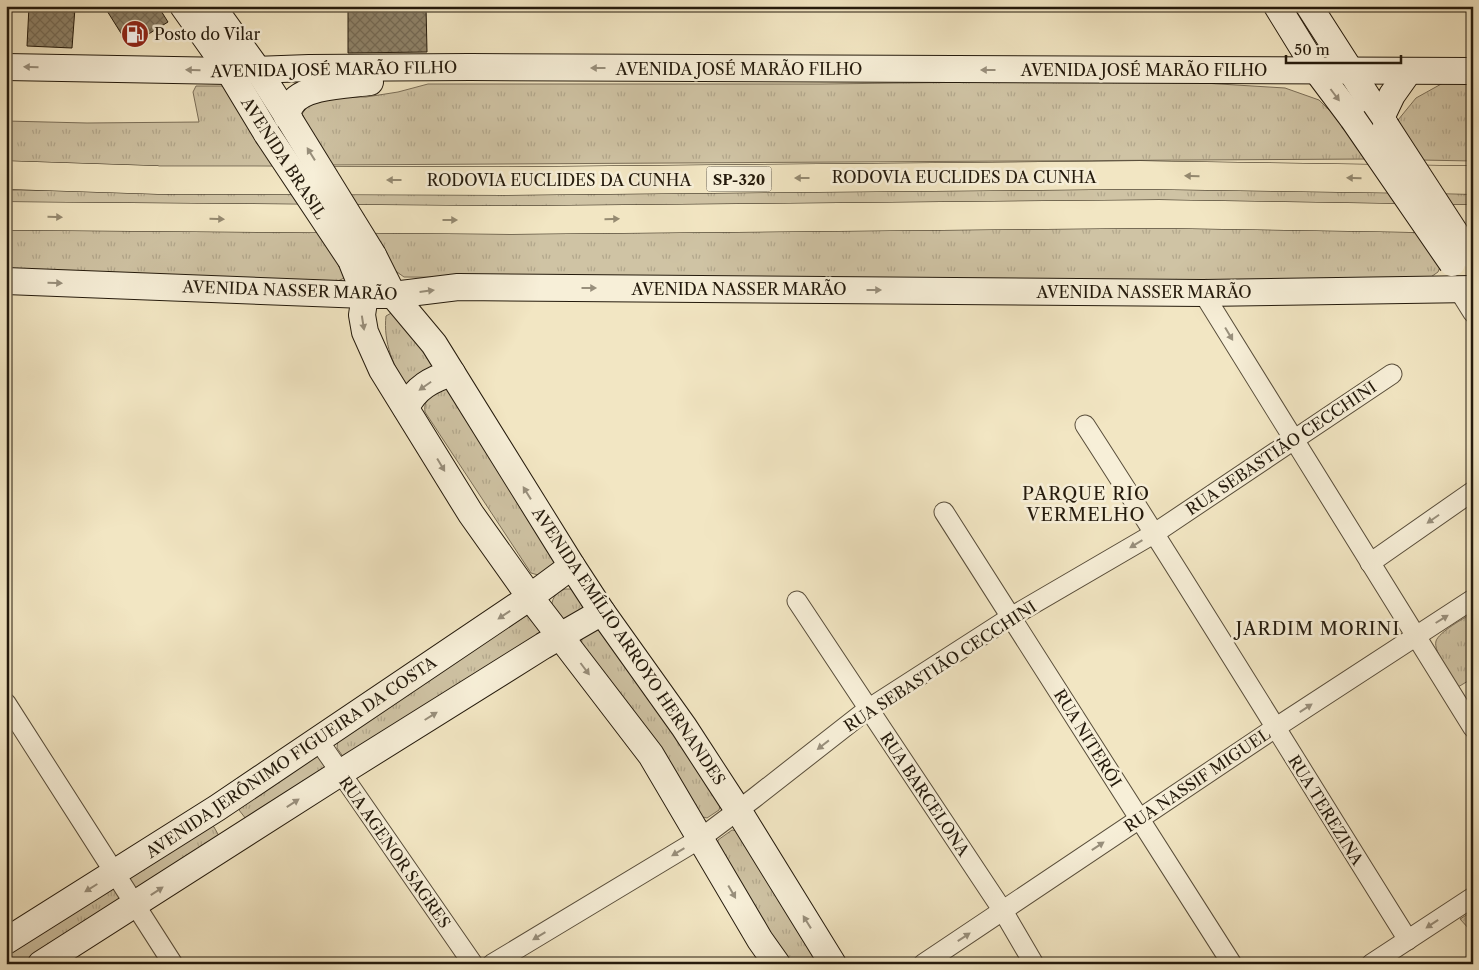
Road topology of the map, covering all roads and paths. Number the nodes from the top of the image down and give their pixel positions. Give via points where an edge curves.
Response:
1 (183, 6) edge
2 (212, 6) edge
3 (1276, 6) edge
4 (1309, 6) edge
5 (6, 67) edge
6 (470, 67) junction
7 (258, 70) junction
8 (230, 71) junction
9 (1317, 71) junction
10 (1351, 71) junction
11 (1409, 71) junction
12 (1473, 71) edge
13 (289, 120) junction
14 (1384, 122) junction
15 (6, 175) edge
16 (1473, 180) edge
17 (6, 216) edge
18 (1473, 219) edge
19 (362, 258) junction
20 (1465, 259) edge
21 (6, 281) edge
22 (1465, 289) edge
23 (1203, 293) junction
24 (365, 295) junction
25 (394, 295) junction
26 (1473, 313) edge
27 (452, 373) junction
28 (1392, 374) dead end
29 (406, 408) junction
30 (1086, 425) dead end
31 (1294, 440) junction
32 (1473, 491) edge
33 (944, 512) dead end
34 (1155, 533) junction
35 (1370, 563) junction
36 (572, 566) junction
37 (530, 597) junction
38 (1473, 600) edge
39 (797, 601) dead end
40 (602, 612) junction
41 (1011, 617) junction
42 (1416, 636) junction
43 (561, 637) junction
44 (6, 703) edge
45 (868, 709) junction
46 (1275, 728) junction
47 (1473, 728) edge
48 (318, 740) junction
49 (340, 773) junction
50 (738, 810) junction
51 (1139, 819) junction
52 (701, 838) junction
53 (115, 873) junction
54 (1473, 896) edge
55 (134, 906) junction
56 (1003, 912) junction
57 (1408, 940) junction
58 (6, 941) edge
59 (41, 964) edge
60 (173, 964) edge
61 (473, 964) edge
62 (492, 964) edge
63 (776, 964) edge
64 (832, 964) edge
65 (923, 964) edge
66 (1034, 964) edge
67 (1232, 964) edge
68 (1371, 964) edge

1 - 8 main road, AVENIDA BRASIL
2 - 7 main road, AVENIDA BRASIL
3 - 9 main road
4 - 10 main road
8 -> 5 main road, AVENIDA JOSÉ MARÃO FILHO
6 - 7 main road, AVENIDA JOSÉ MARÃO FILHO
9 -> 6 main road, AVENIDA JOSÉ MARÃO FILHO
6 - 13 main road via 301,94 290,105
7 - 8 main road, AVENIDA JOSÉ MARÃO FILHO
7 - 13 main road, AVENIDA BRASIL
8 - 19 main road, AVENIDA BRASIL, bridge via 267,134
9 - 10 main road, AVENIDA JOSÉ MARÃO FILHO
9 -> 20 main road, bridge
10 - 11 main road, AVENIDA JOSÉ MARÃO FILHO
10 - 14 main road
11 - 12 main road, AVENIDA JOSÉ MARÃO FILHO
11 - 14 main road via 1392,95
19 -> 13 main road, AVENIDA BRASIL, bridge
14 - 20 main road, bridge
16 -> 15 highway, RODOVIA EUCLIDES DA CUNHA / SP-320 via 1140,175 168,180
17 -> 18 highway via 512,220 1159,214
19 - 24 main road
19 - 25 main road, AVENIDA EMÍLIO ARROYO HERNANDES
20 - 22 main road
21 -> 24 main road, AVENIDA NASSER MARÃO
22 - 23 main road, AVENIDA NASSER MARÃO
22 - 26 street
25 -> 23 main road, AVENIDA NASSER MARÃO via 458,287
23 -> 31 street
24 - 25 main road, AVENIDA NASSER MARÃO
24 -> 29 main road via 362,315 365,332 382,370
25 - 27 main road, AVENIDA EMÍLIO ARROYO HERNANDES via 434,344
27 -> 29 main road via 424,386 410,398
36 -> 27 main road, AVENIDA EMÍLIO ARROYO HERNANDES
28 - 31 street, RUA SEBASTIÃO CECCHINI
29 -> 37 main road via 471,514
30 - 34 street, RUA TEREZINA
31 - 34 street, RUA SEBASTIÃO CECCHINI
31 - 35 street
32 -> 35 street
33 - 41 street, RUA NITERÓI
34 -> 41 street, RUA SEBASTIÃO CECCHINI
34 - 46 street, RUA TEREZINA
35 - 42 street
36 - 37 main road, AVENIDA JERÔNIMO FIGUEIRA DA COSTA
36 - 40 main road, AVENIDA EMÍLIO ARROYO HERNANDES
37 - 43 main road
37 -> 48 main road, AVENIDA JERÔNIMO FIGUEIRA DA COSTA
42 -> 38 street, RUA NASSIF MIGUEL
39 - 45 street, RUA BARCELONA
40 - 43 main road
40 - 50 main road, AVENIDA EMÍLIO ARROYO HERNANDES
41 - 45 street, RUA SEBASTIÃO CECCHINI
41 - 51 street, RUA NITERÓI
46 -> 42 street, RUA NASSIF MIGUEL
42 - 47 street
49 -> 43 main road
43 -> 52 main road via 651,755
44 - 53 street
45 -> 50 street, RUA SEBASTIÃO CECCHINI
45 - 56 street, RUA BARCELONA
46 - 51 street, RUA NASSIF MIGUEL
46 - 57 street, RUA TEREZINA
48 - 49 street, RUA AGENOR SAGRES
48 - 53 main road, AVENIDA JERÔNIMO FIGUEIRA DA COSTA
55 -> 49 main road
49 - 61 street, RUA AGENOR SAGRES
50 - 52 street, RUA SEBASTIÃO CECCHINI
64 -> 50 main road, AVENIDA EMÍLIO ARROYO HERNANDES
56 -> 51 street, RUA NASSIF MIGUEL
51 - 67 street, RUA NITERÓI
52 -> 62 street, RUA SEBASTIÃO CECCHINI
52 -> 63 main road
53 - 55 street
53 -> 58 main road, AVENIDA JERÔNIMO FIGUEIRA DA COSTA
54 -> 57 street
55 - 59 main road
55 - 60 street
65 -> 56 street, RUA NASSIF MIGUEL
56 - 66 street, RUA BARCELONA
57 - 68 street

